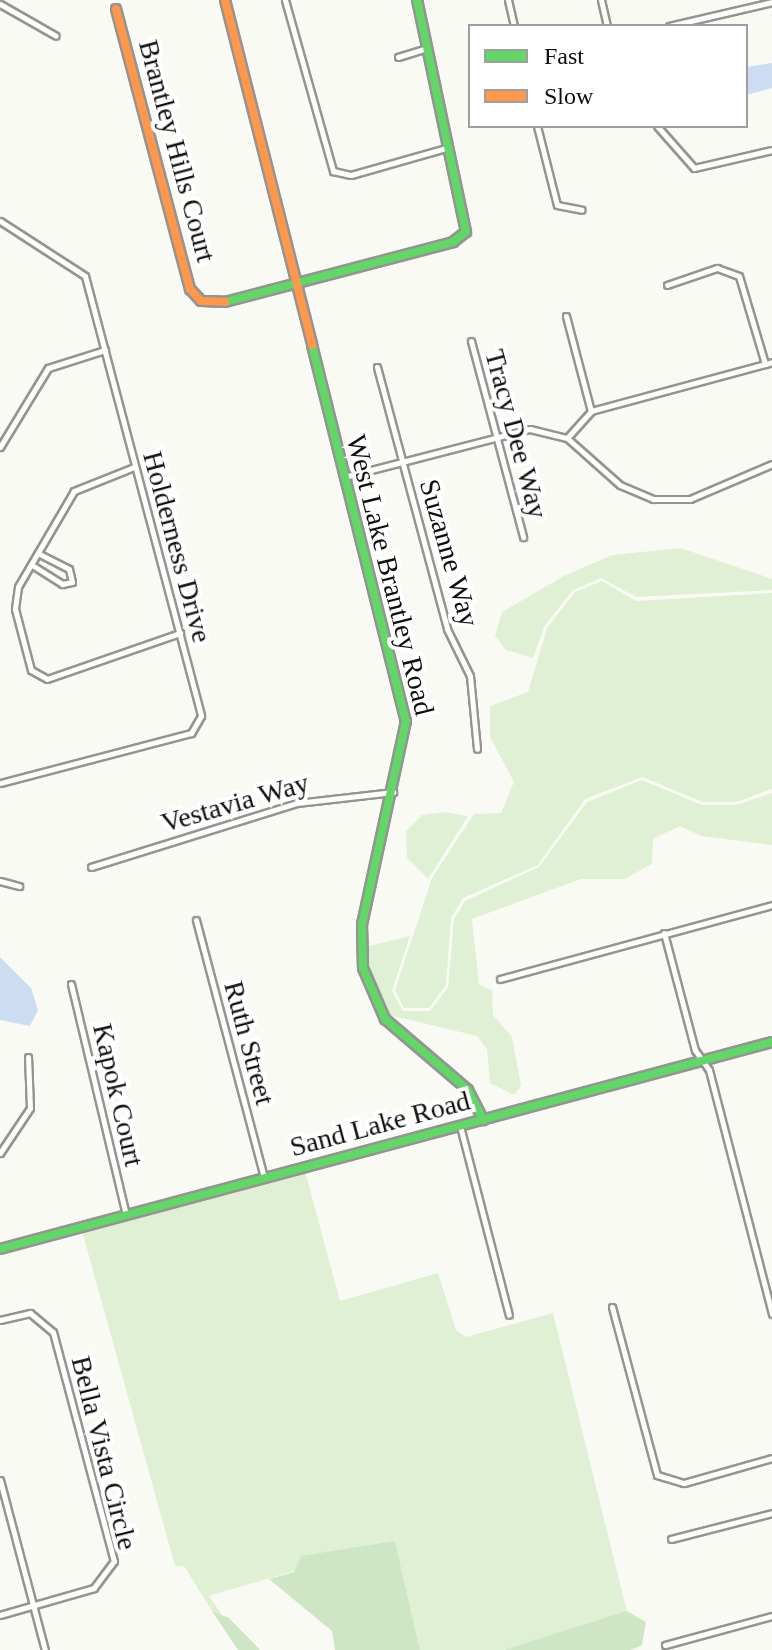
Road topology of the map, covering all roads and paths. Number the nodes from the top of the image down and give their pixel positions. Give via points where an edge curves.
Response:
1 (225, 0) edge
2 (285, 0) edge
3 (417, 0) edge
4 (508, 0) edge
5 (601, 0) edge
6 (772, 2) edge
7 (0, 4) edge
8 (116, 9) dead end
9 (514, 24) edge
10 (607, 24) edge
11 (678, 24) edge
12 (56, 36) dead end
13 (428, 48) junction
14 (398, 57) dead end
15 (538, 128) edge
16 (659, 128) edge
17 (450, 147) junction
18 (772, 150) edge
19 (582, 210) dead end
20 (0, 221) edge
21 (295, 282) junction
22 (667, 285) dead end
23 (566, 316) dead end
24 (471, 341) dead end
25 (105, 350) junction
26 (768, 363) edge
27 (377, 367) dead end
28 (591, 411) junction
29 (496, 437) junction
30 (567, 438) junction
31 (0, 447) edge
32 (403, 462) junction
33 (772, 464) edge
34 (134, 467) junction
35 (343, 477) junction
36 (523, 537) dead end
37 (38, 553) junction
38 (32, 565) junction
39 (180, 633) junction
40 (477, 749) dead end
41 (0, 783) edge
42 (394, 792) junction
43 (91, 867) dead end
44 (0, 881) edge
45 (19, 886) dead end
46 (772, 905) edge
47 (196, 920) dead end
48 (664, 933) junction
49 (500, 979) dead end
50 (71, 984) dead end
51 (772, 1042) edge
52 (28, 1057) dead end
53 (702, 1060) junction
54 (483, 1120) junction
55 (460, 1126) junction
56 (0, 1153) edge
57 (264, 1177) junction
58 (126, 1215) junction
59 (0, 1249) edge
60 (612, 1307) dead end
61 (772, 1314) edge
62 (509, 1315) dead end
63 (0, 1320) edge
64 (772, 1458) edge
65 (0, 1480) edge
66 (772, 1513) edge
67 (671, 1539) dead end
68 (33, 1605) junction
69 (0, 1615) edge
70 (772, 1616) edge
71 (665, 1645) dead end
72 (45, 1650) edge

1 - 21 street, West Lake Brantley Road
2 - 17 street via 333,171 351,175
3 - 13 street
4 - 9 street
5 - 10 street
6 - 11 street
7 - 12 street
8 - 21 street, Brantley Hills Court via 194,295 221,303
13 - 14 street
13 - 17 street
15 - 19 street via 557,205
16 - 18 street via 694,168
17 - 21 street via 468,219 461,237
20 - 25 street, Holderness Drive via 82,270
21 - 35 street, West Lake Brantley Road
22 - 26 street via 717,268 739,276
23 - 28 street
24 - 29 street, Tracy Dee Way
25 - 31 street via 48,368
25 - 34 street, Holderness Drive
26 - 28 street
27 - 32 street, Suzanne Way
28 - 30 street
29 - 30 street via 530,429
29 - 32 street
29 - 36 street, Tracy Dee Way
30 - 33 street via 620,485 653,499 690,499
32 - 35 street
32 - 40 street, Suzanne Way via 447,629 470,676
34 - 37 street via 74,491
34 - 39 street, Holderness Drive
35 - 42 street, West Lake Brantley Road via 406,721
37 - 38 street
37 - 38 street via 69,569 72,582 62,584
38 - 39 street via 14,601 38,678 102,666
39 - 41 street, Holderness Drive via 201,716 197,728
42 - 43 street, Vestavia Way via 297,803
42 - 54 street, West Lake Brantley Road via 362,924 366,981 394,1030 468,1090
44 - 45 street
46 - 48 street
47 - 57 street, Ruth Street
48 - 49 street
48 - 53 street
50 - 58 street, Kapok Court
51 - 53 street, Sand Lake Road
52 - 56 street via 30,1108
53 - 54 street, Sand Lake Road
53 - 61 street
54 - 55 street, Sand Lake Road
55 - 57 street, Sand Lake Road
55 - 62 street
57 - 58 street, Sand Lake Road
58 - 59 street, Sand Lake Road
60 - 64 street via 664,1481 684,1483
63 - 68 street, Bella Vista Circle via 30,1313 53,1332 114,1561 94,1588
65 - 68 street
66 - 67 street
68 - 69 street, Bella Vista Circle
68 - 72 street
70 - 71 street

